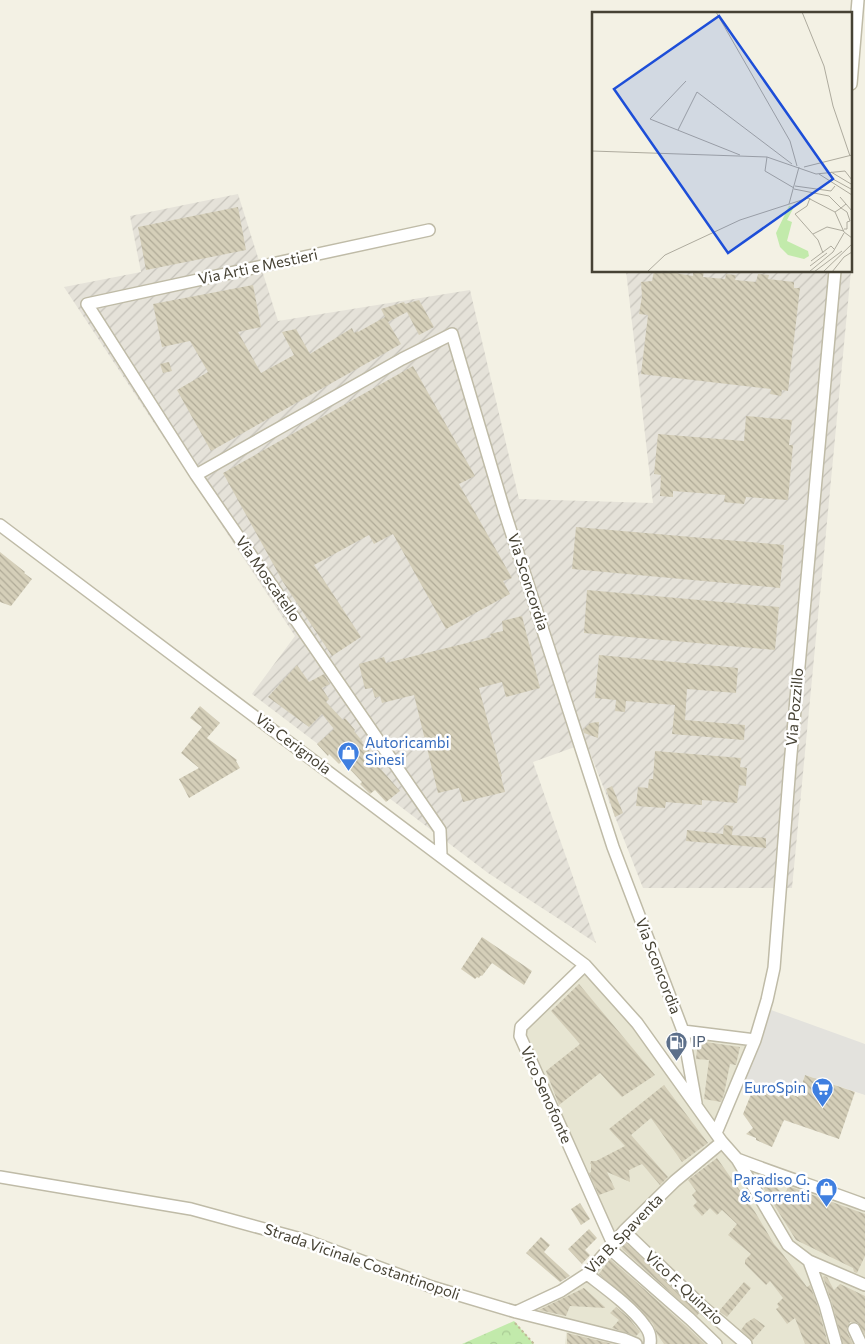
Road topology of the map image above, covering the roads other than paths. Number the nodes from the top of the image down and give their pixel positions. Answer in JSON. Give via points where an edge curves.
{"nodes":[{"id":1,"x":858,"y":0,"type":"edge"},
{"id":2,"x":852,"y":72,"type":"edge"},
{"id":3,"x":429,"y":230,"type":"dead end"},
{"id":4,"x":835,"y":272,"type":"edge"},
{"id":5,"x":87,"y":304,"type":"joint"},
{"id":6,"x":196,"y":475,"type":"junction"},
{"id":7,"x":0,"y":525,"type":"edge"},
{"id":8,"x":440,"y":855,"type":"junction"},
{"id":9,"x":585,"y":964,"type":"junction"},
{"id":10,"x":683,"y":1031,"type":"junction"},
{"id":11,"x":755,"y":1040,"type":"junction"},
{"id":12,"x":696,"y":1107,"type":"junction"},
{"id":13,"x":719,"y":1138,"type":"junction"},
{"id":14,"x":737,"y":1159,"type":"junction"},
{"id":15,"x":0,"y":1177,"type":"edge"},
{"id":16,"x":865,"y":1205,"type":"edge"},
{"id":17,"x":624,"y":1231,"type":"junction"},
{"id":18,"x":611,"y":1246,"type":"junction"},
{"id":19,"x":809,"y":1261,"type":"junction"},
{"id":20,"x":587,"y":1274,"type":"junction"},
{"id":21,"x":865,"y":1285,"type":"edge"},
{"id":22,"x":516,"y":1312,"type":"junction"},
{"id":23,"x":854,"y":1329,"type":"dead end"},
{"id":24,"x":621,"y":1342,"type":"edge"},
{"id":25,"x":636,"y":1344,"type":"edge"},
{"id":26,"x":650,"y":1344,"type":"edge"},
{"id":27,"x":716,"y":1344,"type":"edge"},
{"id":28,"x":746,"y":1344,"type":"edge"},
{"id":29,"x":836,"y":1344,"type":"edge"},
{"id":30,"x":861,"y":1344,"type":"edge"}],
"edges":[{"from":1,"to":2,"type":"street"},
{"from":3,"to":5,"type":"street","name":"Via Arti e Mestieri"},
{"from":4,"to":11,"type":"street","name":"Via Pozzillo","via":[[774,968]]},
{"from":5,"to":6,"type":"street","name":"Via Moscatello"},
{"from":6,"to":8,"type":"street","name":"Via Moscatello","via":[[440,830]]},
{"from":6,"to":10,"type":"street","name":"Via Sconcordia","via":[[452,334],[504,510],[613,847]]},
{"from":7,"to":8,"type":"street","name":"Via Cerignola"},
{"from":8,"to":9,"type":"street","name":"Via Cerignola"},
{"from":9,"to":12,"type":"street","name":"Via Cerignola","via":[[636,1023]]},
{"from":9,"to":18,"type":"street","name":"Vico Senofonte","via":[[521,1027],[520,1036]]},
{"from":10,"to":11,"type":"street"},
{"from":10,"to":12,"type":"street","name":"Via Sconcordia"},
{"from":11,"to":13,"type":"street","name":"Via Pozzillo"},
{"from":12,"to":13,"type":"street","name":"Via Cerignola"},
{"from":13,"to":14,"type":"street","name":"Via Cerignola"},
{"from":13,"to":17,"type":"street","name":"Via B. Spaventa"},
{"from":14,"to":16,"type":"street"},
{"from":14,"to":19,"type":"street","name":"Via Cerignola","via":[[788,1245]]},
{"from":15,"to":22,"type":"street","name":"Strada Vicinale Costantinopoli","via":[[191,1209],[305,1240],[432,1287]]},
{"from":17,"to":18,"type":"street","name":"Via B. Spaventa"},
{"from":17,"to":28,"type":"street","name":"Vico F. Quinzio"},
{"from":18,"to":20,"type":"street","name":"Via B. Spaventa"},
{"from":18,"to":27,"type":"street"},
{"from":19,"to":21,"type":"street","name":"Via Cerignola"},
{"from":19,"to":29,"type":"street"},
{"from":20,"to":22,"type":"street","name":"Via B. Spaventa","via":[[561,1291]]},
{"from":20,"to":26,"type":"street","via":[[646,1326]]},
{"from":22,"to":24,"type":"street","name":"Strada Vicinale Costantinopoli"},
{"from":23,"to":30,"type":"street"},
{"from":24,"to":25,"type":"street","name":"Strada Vicinale Costantinopoli"}]}
